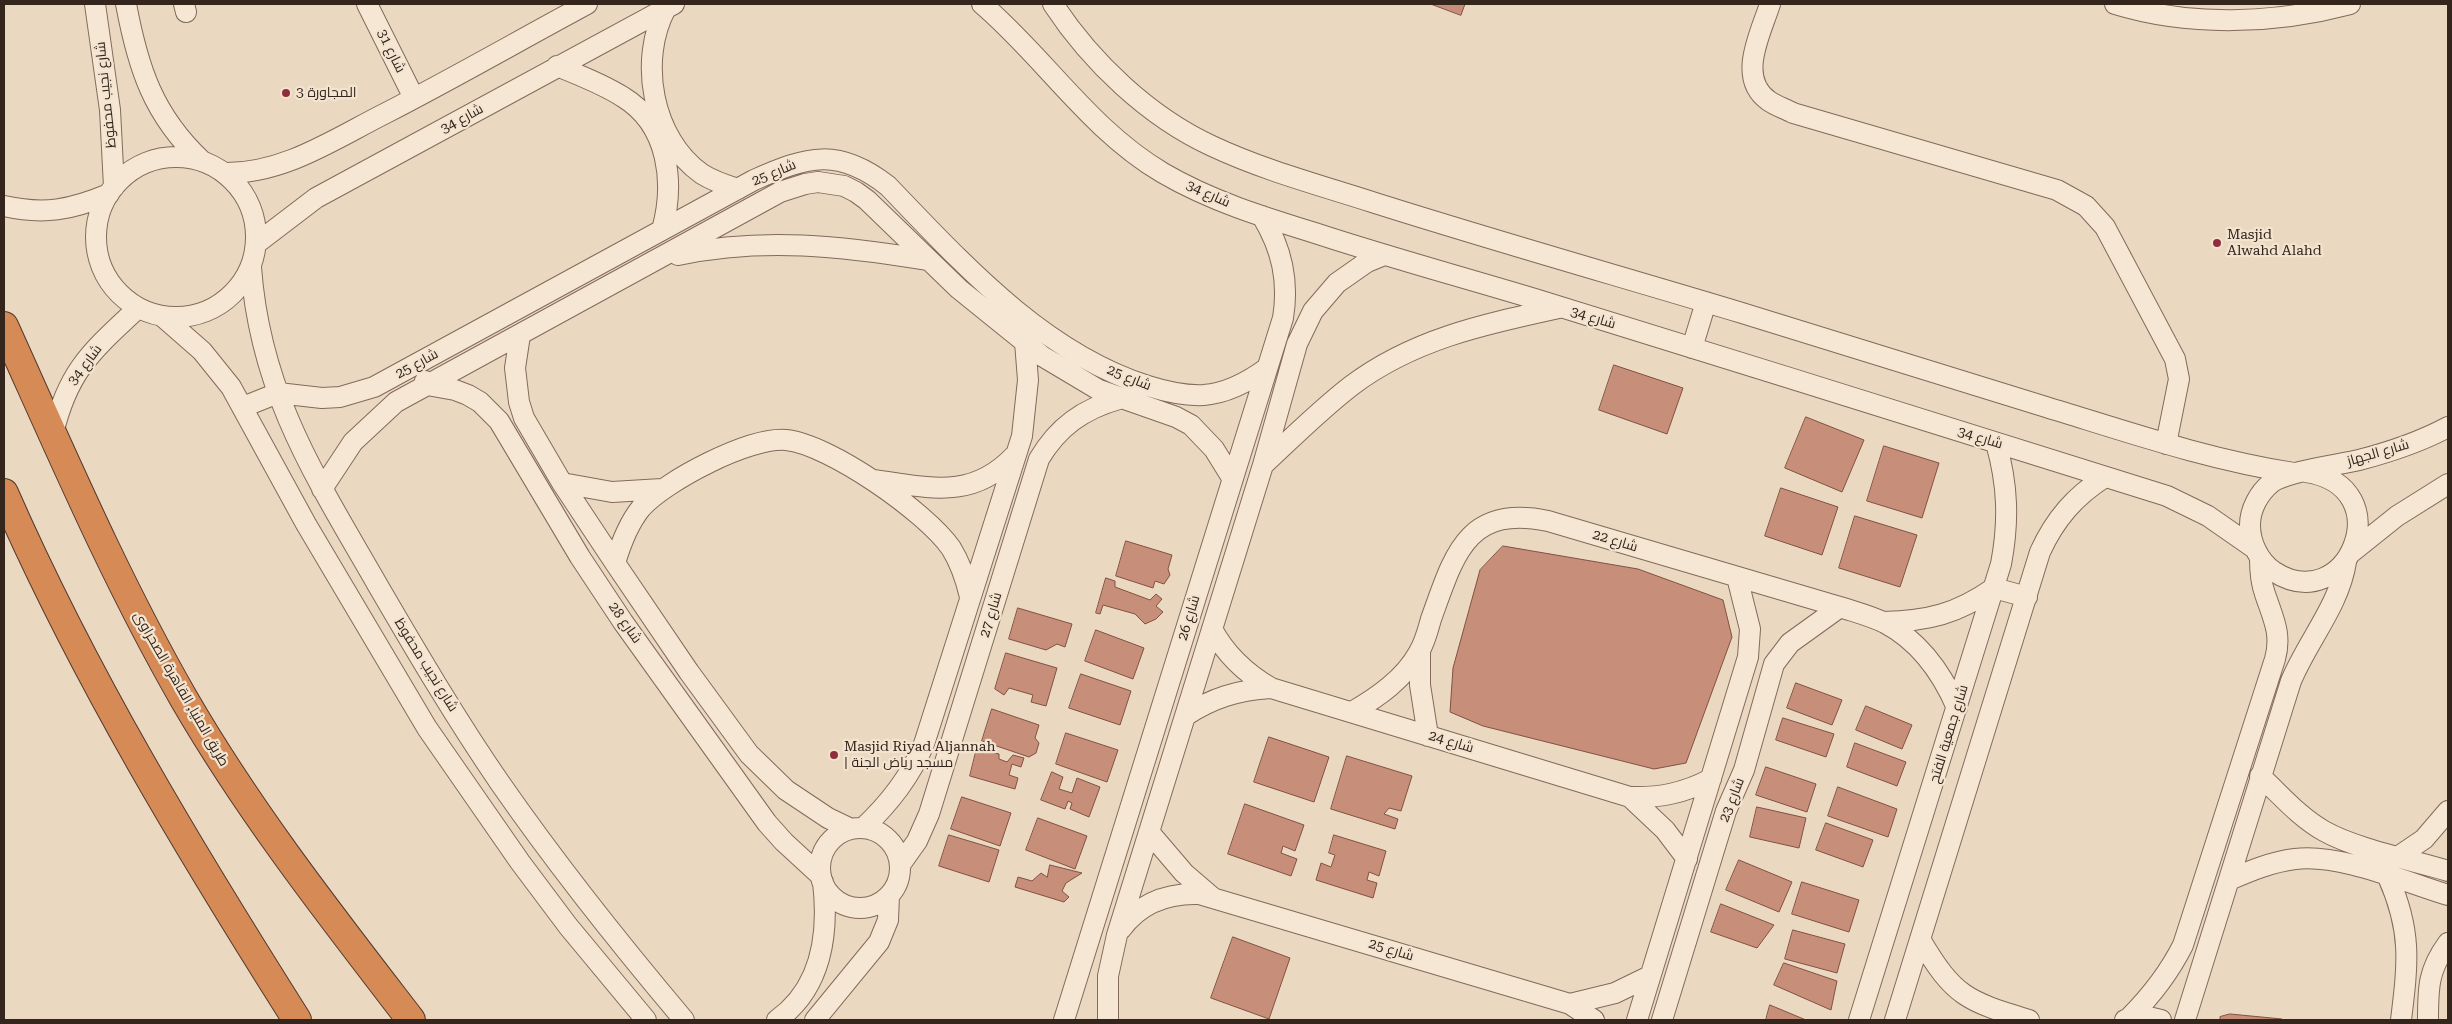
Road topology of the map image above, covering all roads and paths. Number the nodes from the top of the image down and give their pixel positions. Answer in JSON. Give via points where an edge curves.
{"nodes":[{"id":1,"x":95,"y":4,"type":"edge"},
{"id":2,"x":126,"y":4,"type":"edge"},
{"id":3,"x":367,"y":4,"type":"edge"},
{"id":4,"x":587,"y":4,"type":"edge"},
{"id":5,"x":982,"y":4,"type":"edge"},
{"id":6,"x":1053,"y":4,"type":"edge"},
{"id":7,"x":1770,"y":4,"type":"edge"},
{"id":8,"x":2115,"y":4,"type":"edge"},
{"id":9,"x":2350,"y":4,"type":"edge"},
{"id":10,"x":670,"y":6,"type":"edge"},
{"id":11,"x":138,"y":61,"type":"junction"},
{"id":12,"x":557,"y":66,"type":"junction"},
{"id":13,"x":104,"y":67,"type":"junction"},
{"id":14,"x":414,"y":98,"type":"junction"},
{"id":15,"x":662,"y":134,"type":"junction"},
{"id":16,"x":202,"y":161,"type":"junction"},
{"id":17,"x":224,"y":173,"type":"junction"},
{"id":18,"x":738,"y":188,"type":"junction"},
{"id":19,"x":111,"y":190,"type":"junction"},
{"id":20,"x":902,"y":201,"type":"junction"},
{"id":21,"x":4,"y":206,"type":"edge"},
{"id":22,"x":1262,"y":216,"type":"junction"},
{"id":23,"x":886,"y":218,"type":"junction"},
{"id":24,"x":662,"y":230,"type":"junction"},
{"id":25,"x":256,"y":243,"type":"junction"},
{"id":26,"x":1384,"y":255,"type":"junction"},
{"id":27,"x":658,"y":259,"type":"junction"},
{"id":28,"x":927,"y":260,"type":"junction"},
{"id":29,"x":251,"y":267,"type":"junction"},
{"id":30,"x":1706,"y":302,"type":"junction"},
{"id":31,"x":138,"y":308,"type":"junction"},
{"id":32,"x":1561,"y":308,"type":"junction"},
{"id":33,"x":162,"y":316,"type":"junction"},
{"id":34,"x":4,"y":326,"type":"edge"},
{"id":35,"x":520,"y":335,"type":"junction"},
{"id":36,"x":1277,"y":336,"type":"junction"},
{"id":37,"x":1025,"y":342,"type":"junction"},
{"id":38,"x":1297,"y":344,"type":"junction"},
{"id":39,"x":1692,"y":348,"type":"junction"},
{"id":40,"x":414,"y":365,"type":"junction"},
{"id":41,"x":1266,"y":368,"type":"junction"},
{"id":42,"x":427,"y":385,"type":"junction"},
{"id":43,"x":1154,"y":388,"type":"junction"},
{"id":44,"x":278,"y":393,"type":"junction"},
{"id":45,"x":1119,"y":399,"type":"junction"},
{"id":46,"x":243,"y":407,"type":"junction"},
{"id":47,"x":1146,"y":408,"type":"junction"},
{"id":48,"x":2448,"y":427,"type":"edge"},
{"id":49,"x":531,"y":433,"type":"junction"},
{"id":50,"x":53,"y":434,"type":"junction"},
{"id":51,"x":512,"y":443,"type":"junction"},
{"id":52,"x":1996,"y":443,"type":"junction"},
{"id":53,"x":2166,"y":444,"type":"junction"},
{"id":54,"x":1016,"y":454,"type":"junction"},
{"id":55,"x":1039,"y":459,"type":"junction"},
{"id":56,"x":1263,"y":465,"type":"junction"},
{"id":57,"x":2300,"y":472,"type":"junction"},
{"id":58,"x":2105,"y":477,"type":"junction"},
{"id":59,"x":1232,"y":478,"type":"junction"},
{"id":60,"x":871,"y":480,"type":"junction"},
{"id":61,"x":562,"y":483,"type":"junction"},
{"id":62,"x":2448,"y":484,"type":"edge"},
{"id":63,"x":322,"y":489,"type":"junction"},
{"id":64,"x":662,"y":489,"type":"junction"},
{"id":65,"x":4,"y":493,"type":"edge"},
{"id":66,"x":2257,"y":553,"type":"junction"},
{"id":67,"x":2349,"y":557,"type":"junction"},
{"id":68,"x":615,"y":562,"type":"junction"},
{"id":69,"x":1737,"y":577,"type":"junction"},
{"id":70,"x":1994,"y":588,"type":"junction"},
{"id":71,"x":970,"y":597,"type":"junction"},
{"id":72,"x":2026,"y":597,"type":"junction"},
{"id":73,"x":1840,"y":607,"type":"junction"},
{"id":74,"x":1883,"y":622,"type":"junction"},
{"id":75,"x":1212,"y":629,"type":"junction"},
{"id":76,"x":1420,"y":651,"type":"junction"},
{"id":77,"x":690,"y":672,"type":"junction"},
{"id":78,"x":2270,"y":676,"type":"junction"},
{"id":79,"x":2291,"y":681,"type":"junction"},
{"id":80,"x":669,"y":685,"type":"junction"},
{"id":81,"x":1271,"y":688,"type":"junction"},
{"id":82,"x":1735,"y":700,"type":"junction"},
{"id":83,"x":1762,"y":707,"type":"junction"},
{"id":84,"x":1957,"y":708,"type":"junction"},
{"id":85,"x":1352,"y":712,"type":"junction"},
{"id":86,"x":1185,"y":716,"type":"junction"},
{"id":87,"x":1428,"y":736,"type":"junction"},
{"id":88,"x":924,"y":744,"type":"junction"},
{"id":89,"x":950,"y":751,"type":"junction"},
{"id":90,"x":1140,"y":775,"type":"junction"},
{"id":91,"x":2260,"y":776,"type":"junction"},
{"id":92,"x":1711,"y":779,"type":"junction"},
{"id":93,"x":499,"y":780,"type":"junction"},
{"id":94,"x":1165,"y":781,"type":"junction"},
{"id":95,"x":474,"y":797,"type":"junction"},
{"id":96,"x":1630,"y":797,"type":"junction"},
{"id":97,"x":2448,"y":812,"type":"edge"},
{"id":98,"x":857,"y":828,"type":"junction"},
{"id":99,"x":1149,"y":832,"type":"junction"},
{"id":100,"x":2362,"y":845,"type":"junction"},
{"id":101,"x":2399,"y":856,"type":"junction"},
{"id":102,"x":1687,"y":859,"type":"junction"},
{"id":103,"x":900,"y":865,"type":"junction"},
{"id":104,"x":2357,"y":866,"type":"junction"},
{"id":105,"x":2448,"y":871,"type":"edge"},
{"id":106,"x":2388,"y":877,"type":"junction"},
{"id":107,"x":822,"y":879,"type":"junction"},
{"id":108,"x":2229,"y":880,"type":"junction"},
{"id":109,"x":2448,"y":895,"type":"edge"},
{"id":110,"x":889,"y":896,"type":"junction"},
{"id":111,"x":1212,"y":897,"type":"junction"},
{"id":112,"x":1671,"y":910,"type":"junction"},
{"id":113,"x":1694,"y":916,"type":"junction"},
{"id":114,"x":1117,"y":935,"type":"junction"},
{"id":115,"x":1920,"y":940,"type":"junction"},
{"id":116,"x":2448,"y":943,"type":"edge"},
{"id":117,"x":1650,"y":976,"type":"junction"},
{"id":118,"x":2406,"y":982,"type":"junction"},
{"id":119,"x":2428,"y":986,"type":"junction"},
{"id":120,"x":1570,"y":1004,"type":"junction"},
{"id":121,"x":1997,"y":1016,"type":"edge"},
{"id":122,"x":2127,"y":1019,"type":"edge"},
{"id":123,"x":297,"y":1020,"type":"edge"},
{"id":124,"x":411,"y":1020,"type":"edge"},
{"id":125,"x":646,"y":1020,"type":"edge"},
{"id":126,"x":684,"y":1020,"type":"edge"},
{"id":127,"x":777,"y":1020,"type":"edge"},
{"id":128,"x":815,"y":1020,"type":"edge"},
{"id":129,"x":1064,"y":1020,"type":"edge"},
{"id":130,"x":1108,"y":1020,"type":"edge"},
{"id":131,"x":1594,"y":1020,"type":"edge"},
{"id":132,"x":1638,"y":1020,"type":"edge"},
{"id":133,"x":1662,"y":1020,"type":"edge"},
{"id":134,"x":1859,"y":1020,"type":"edge"},
{"id":135,"x":1895,"y":1020,"type":"edge"},
{"id":136,"x":2029,"y":1020,"type":"edge"},
{"id":137,"x":2161,"y":1020,"type":"edge"},
{"id":138,"x":2185,"y":1020,"type":"edge"},
{"id":139,"x":2401,"y":1020,"type":"edge"},
{"id":140,"x":2428,"y":1020,"type":"edge"}],
"edges":[{"from":1,"to":13,"type":"street","name":"شارع نجيب محفوظ"},
{"from":2,"to":11,"type":"street"},
{"from":3,"to":14,"type":"street","name":"شارع 31"},
{"from":4,"to":14,"type":"street"},
{"from":5,"to":22,"type":"street","name":"شارع 34","via":[[1017,36],[1085,112],[1135,155],[1223,203]]},
{"from":6,"to":30,"type":"street","via":[[1098,62],[1172,123],[1211,146],[1430,220]]},
{"from":7,"to":53,"type":"street","via":[[1751,71],[1756,86],[1768,100],[1793,113],[2057,190],[2086,206],[2105,227],[2175,359],[2178,384]]},
{"from":8,"to":9,"type":"street","via":[[2162,14],[2249,20]]},
{"from":10,"to":12,"type":"street","name":"شارع 34"},
{"from":10,"to":15,"type":"street","via":[[656,31],[652,75]]},
{"from":11,"to":13,"type":"street"},
{"from":11,"to":16,"type":"street","via":[[146,84],[169,126]]},
{"from":12,"to":15,"type":"street","via":[[625,97]]},
{"from":12,"to":25,"type":"street","name":"شارع 34","via":[[316,198]]},
{"from":13,"to":19,"type":"street","name":"شارع نجيب محفوظ","via":[[110,110]]},
{"from":14,"to":17,"type":"street","via":[[285,163],[254,171]]},
{"from":15,"to":18,"type":"street","via":[[693,167],[714,181]]},
{"from":15,"to":24,"type":"street","via":[[670,182]]},
{"from":16,"to":17,"type":"street"},
{"from":16,"to":19,"type":"street","via":[[170,157],[154,160],[125,175]]},
{"from":17,"to":25,"type":"street","via":[[249,204]]},
{"from":18,"to":20,"type":"street","name":"شارع 25","via":[[783,166],[826,159],[855,165],[873,174]]},
{"from":18,"to":24,"type":"street","name":"شارع 25"},
{"from":19,"to":21,"type":"street","via":[[82,206],[54,211],[26,211]]},
{"from":19,"to":31,"type":"street","via":[[102,207],[96,235],[101,264],[115,289]]},
{"from":20,"to":23,"type":"street"},
{"from":20,"to":43,"type":"street","name":"شارع 25","via":[[990,288],[1049,334],[1100,366]]},
{"from":22,"to":26,"type":"street","name":"شارع 34"},
{"from":22,"to":36,"type":"street","name":"شارع 26","via":[[1278,247],[1286,280],[1286,299]]},
{"from":23,"to":27,"type":"street","name":"شارع 25","via":[[867,200],[844,186],[818,182],[805,184],[780,192]]},
{"from":23,"to":28,"type":"street","name":"شارع 25"},
{"from":24,"to":40,"type":"street","name":"شارع 25"},
{"from":25,"to":29,"type":"street"},
{"from":26,"to":32,"type":"street","name":"شارع 34"},
{"from":26,"to":38,"type":"street","name":"شارع 26","via":[[1367,262],[1337,284],[1313,311]]},
{"from":27,"to":28,"type":"street","via":[[718,248],[778,244],[838,247]]},
{"from":27,"to":35,"type":"street","name":"شارع 25"},
{"from":28,"to":37,"type":"street","name":"شارع 25"},
{"from":29,"to":33,"type":"street","via":[[234,294],[208,311],[178,318]]},
{"from":29,"to":44,"type":"street","name":"شارع نجيب محفوظ","via":[[258,327]]},
{"from":30,"to":39,"type":"street"},
{"from":30,"to":53,"type":"street"},
{"from":31,"to":33,"type":"street"},
{"from":31,"to":50,"type":"street","name":"شارع 34","via":[[84,361],[69,384]]},
{"from":32,"to":39,"type":"street","name":"شارع 34"},
{"from":32,"to":56,"type":"street","via":[[1457,332],[1402,354],[1329,403]]},
{"from":33,"to":46,"type":"street","via":[[202,351]]},
{"from":34,"to":50,"type":"highway","name":"طريق المنيا, القاهرة الصحراوى"},
{"from":35,"to":42,"type":"street","name":"شارع 25"},
{"from":35,"to":49,"type":"street","name":"شارع 28","via":[[516,385]]},
{"from":36,"to":38,"type":"street"},
{"from":36,"to":41,"type":"street","name":"شارع 26"},
{"from":37,"to":45,"type":"street","name":"شارع 25","via":[[1079,380]]},
{"from":37,"to":54,"type":"street","name":"شارع 27","via":[[1027,398]]},
{"from":38,"to":56,"type":"street","name":"شارع 26"},
{"from":39,"to":52,"type":"street","name":"شارع 34"},
{"from":40,"to":42,"type":"street"},
{"from":40,"to":44,"type":"street","name":"شارع 25","via":[[374,387],[340,396],[322,398]]},
{"from":41,"to":43,"type":"street","name":"شارع 25","via":[[1253,378],[1221,392],[1187,395]]},
{"from":41,"to":59,"type":"street","name":"شارع 26"},
{"from":42,"to":51,"type":"street","name":"شارع 28","via":[[455,390],[480,402],[499,421]]},
{"from":42,"to":63,"type":"street","name":"شارع 25","via":[[396,402],[366,427],[340,457]]},
{"from":43,"to":47,"type":"street"},
{"from":44,"to":46,"type":"street"},
{"from":44,"to":63,"type":"street","name":"شارع نجيب محفوظ","via":[[289,424]]},
{"from":45,"to":47,"type":"street","name":"شارع 25"},
{"from":45,"to":55,"type":"street","name":"شارع 27","via":[[1094,407],[1072,420]]},
{"from":46,"to":95,"type":"street","via":[[306,524],[385,659],[426,728]]},
{"from":47,"to":59,"type":"street","name":"شارع 25","via":[[1191,425],[1214,449]]},
{"from":48,"to":57,"type":"street","name":"شارع الجهاز","via":[[2388,452]]},
{"from":49,"to":51,"type":"street"},
{"from":49,"to":61,"type":"street","name":"شارع 28"},
{"from":50,"to":124,"type":"highway","name":"طريق المنيا, القاهرة الصحراوى","via":[[120,583],[180,693],[272,836]]},
{"from":51,"to":80,"type":"street","name":"شارع 28","via":[[580,557]]},
{"from":52,"to":58,"type":"street","name":"شارع 34"},
{"from":52,"to":70,"type":"street","name":"شارع جمعية الفتح","via":[[2003,467],[2008,516],[2006,540]]},
{"from":53,"to":57,"type":"street","via":[[2229,462]]},
{"from":54,"to":55,"type":"street"},
{"from":54,"to":60,"type":"street","via":[[998,473],[955,488]]},
{"from":54,"to":71,"type":"street","name":"شارع 27"},
{"from":55,"to":89,"type":"street","name":"شارع 27"},
{"from":56,"to":75,"type":"street","name":"شارع 26"},
{"from":57,"to":66,"type":"street","via":[[2272,482],[2256,501],[2250,524]]},
{"from":57,"to":67,"type":"street","via":[[2330,478],[2354,505],[2358,529]]},
{"from":58,"to":66,"type":"street","name":"شارع 34","via":[[2188,505]]},
{"from":58,"to":72,"type":"street","via":[[2073,501],[2056,522],[2040,552]]},
{"from":59,"to":90,"type":"street","name":"شارع 26"},
{"from":60,"to":64,"type":"street","via":[[813,446],[769,440],[734,451]]},
{"from":60,"to":71,"type":"street","via":[[938,534],[960,563]]},
{"from":61,"to":64,"type":"street","via":[[612,492]]},
{"from":61,"to":68,"type":"street","name":"شارع 28"},
{"from":62,"to":67,"type":"street","via":[[2397,516]]},
{"from":63,"to":93,"type":"street","name":"شارع نجيب محفوظ","via":[[418,654]]},
{"from":64,"to":68,"type":"street","via":[[640,509]]},
{"from":65,"to":123,"type":"highway","via":[[20,531],[107,699],[218,896]]},
{"from":66,"to":67,"type":"street","via":[[2279,574],[2302,580],[2326,576]]},
{"from":66,"to":78,"type":"street","via":[[2279,641]]},
{"from":67,"to":79,"type":"street","via":[[2333,604],[2306,647]]},
{"from":68,"to":77,"type":"street","name":"شارع 28"},
{"from":69,"to":73,"type":"street","name":"شارع 22"},
{"from":69,"to":76,"type":"street","name":"شارع 22","via":[[1548,521],[1529,517],[1503,519],[1480,529],[1458,552]]},
{"from":69,"to":82,"type":"street","name":"شارع 23","via":[[1748,616],[1750,642]]},
{"from":70,"to":72,"type":"street"},
{"from":70,"to":74,"type":"street","name":"شارع 22","via":[[1964,608],[1947,614],[1912,621]]},
{"from":70,"to":84,"type":"street","name":"شارع جمعية الفتح"},
{"from":71,"to":88,"type":"street","name":"شارع 27"},
{"from":72,"to":115,"type":"street"},
{"from":73,"to":74,"type":"street","name":"شارع 22"},
{"from":73,"to":83,"type":"street","name":"شارع 23","via":[[1801,633],[1780,653]]},
{"from":74,"to":84,"type":"street","name":"شارع 22","via":[[1928,659]]},
{"from":75,"to":81,"type":"street","name":"شارع 24","via":[[1237,663]]},
{"from":75,"to":86,"type":"street","name":"شارع 26"},
{"from":76,"to":85,"type":"street","name":"شارع 22","via":[[1397,680]]},
{"from":76,"to":87,"type":"street","name":"شارع 22","via":[[1420,686]]},
{"from":77,"to":80,"type":"street"},
{"from":77,"to":98,"type":"street","name":"شارع 28","via":[[749,754],[767,773],[806,804]]},
{"from":78,"to":79,"type":"street"},
{"from":78,"to":122,"type":"street","via":[[2183,945],[2160,984]]},
{"from":79,"to":91,"type":"street"},
{"from":80,"to":107,"type":"street","name":"شارع 28","via":[[767,823]]},
{"from":81,"to":85,"type":"street","name":"شارع 24"},
{"from":81,"to":86,"type":"street","name":"شارع 24","via":[[1225,695]]},
{"from":82,"to":83,"type":"street"},
{"from":82,"to":92,"type":"street","name":"شارع 23"},
{"from":83,"to":113,"type":"street","name":"شارع 23"},
{"from":84,"to":134,"type":"street","name":"شارع جمعية الفتح"},
{"from":85,"to":87,"type":"street","name":"شارع 24"},
{"from":86,"to":94,"type":"street","name":"شارع 26"},
{"from":87,"to":96,"type":"street","name":"شارع 24"},
{"from":88,"to":89,"type":"street"},
{"from":88,"to":98,"type":"street","name":"شارع 27","via":[[905,781],[888,804]]},
{"from":89,"to":103,"type":"street","name":"شارع 27","via":[[924,828]]},
{"from":90,"to":94,"type":"street"},
{"from":90,"to":129,"type":"street","name":"شارع 26"},
{"from":91,"to":100,"type":"street","via":[[2325,832]]},
{"from":91,"to":108,"type":"street"},
{"from":92,"to":96,"type":"street","name":"شارع 24","via":[[1672,795]]},
{"from":92,"to":102,"type":"street","name":"شارع 23"},
{"from":93,"to":95,"type":"street"},
{"from":93,"to":126,"type":"street","name":"شارع نجيب محفوظ","via":[[593,910]]},
{"from":94,"to":99,"type":"street","name":"شارع 26"},
{"from":95,"to":125,"type":"street","via":[[568,926]]},
{"from":96,"to":102,"type":"street","name":"شارع 24","via":[[1665,830]]},
{"from":97,"to":101,"type":"street","via":[[2424,839]]},
{"from":98,"to":103,"type":"street","via":[[879,833],[892,844]]},
{"from":98,"to":107,"type":"street","via":[[842,832],[826,846],[822,856]]},
{"from":99,"to":111,"type":"street","name":"شارع 25","via":[[1178,867]]},
{"from":99,"to":114,"type":"street","name":"شارع 26"},
{"from":100,"to":101,"type":"street"},
{"from":100,"to":104,"type":"street"},
{"from":101,"to":105,"type":"street"},
{"from":102,"to":112,"type":"street","name":"شارع 23"},
{"from":103,"to":110,"type":"street","via":[[900,876]]},
{"from":104,"to":106,"type":"street"},
{"from":104,"to":108,"type":"street","via":[[2337,861],[2296,859],[2276,862]]},
{"from":106,"to":109,"type":"street"},
{"from":106,"to":118,"type":"street","via":[[2406,928]]},
{"from":107,"to":110,"type":"street","via":[[837,900],[858,908],[869,907]]},
{"from":107,"to":127,"type":"street","via":[[825,923],[816,972],[798,1002]]},
{"from":108,"to":138,"type":"street"},
{"from":110,"to":128,"type":"street","via":[[888,920],[879,942]]},
{"from":111,"to":114,"type":"street","name":"شارع 25","via":[[1186,894],[1160,899],[1136,913]]},
{"from":111,"to":120,"type":"street","name":"شارع 25"},
{"from":112,"to":113,"type":"street"},
{"from":112,"to":117,"type":"street","name":"شارع 23"},
{"from":113,"to":133,"type":"street","name":"شارع 23"},
{"from":114,"to":130,"type":"street","name":"شارع 26","via":[[1108,976]]},
{"from":115,"to":121,"type":"street","via":[[1955,989]]},
{"from":115,"to":135,"type":"street"},
{"from":116,"to":119,"type":"street","via":[[2432,969]]},
{"from":117,"to":120,"type":"street","via":[[1615,993]]},
{"from":117,"to":132,"type":"street","name":"شارع 23"},
{"from":118,"to":119,"type":"street"},
{"from":118,"to":139,"type":"street"},
{"from":119,"to":140,"type":"street"},
{"from":120,"to":131,"type":"street","name":"شارع 25"},
{"from":121,"to":136,"type":"street"},
{"from":122,"to":137,"type":"street","via":[[2140,1015]]}]}
